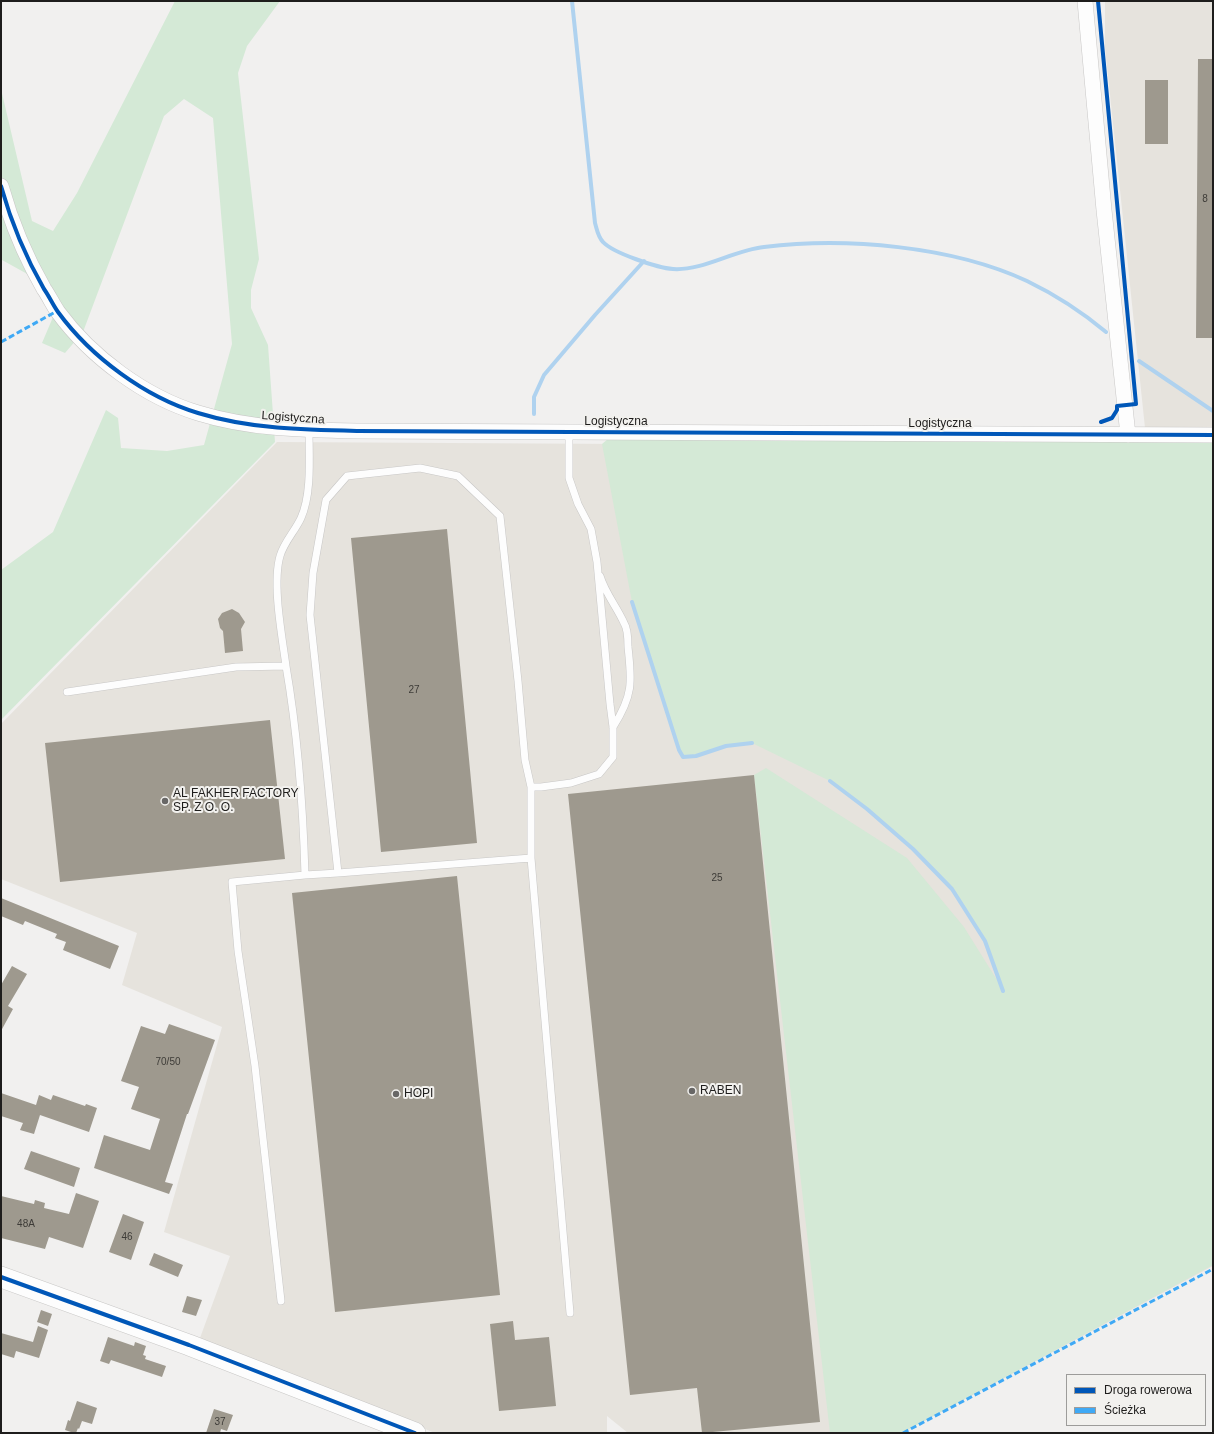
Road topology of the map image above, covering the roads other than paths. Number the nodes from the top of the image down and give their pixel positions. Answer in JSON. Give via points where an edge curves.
{"nodes":[{"id":1,"x":1085,"y":1,"type":"edge"},
{"id":2,"x":1,"y":186,"type":"edge"},
{"id":3,"x":309,"y":430,"type":"junction"},
{"id":4,"x":569,"y":431,"type":"junction"},
{"id":5,"x":1128,"y":435,"type":"junction"},
{"id":6,"x":1213,"y":435,"type":"edge"},
{"id":7,"x":597,"y":562,"type":"junction"},
{"id":8,"x":286,"y":666,"type":"junction"},
{"id":9,"x":67,"y":692,"type":"dead end"},
{"id":10,"x":613,"y":727,"type":"junction"},
{"id":11,"x":531,"y":786,"type":"junction"},
{"id":12,"x":532,"y":858,"type":"junction"},
{"id":13,"x":338,"y":873,"type":"junction"},
{"id":14,"x":305,"y":875,"type":"junction"},
{"id":15,"x":1,"y":1277,"type":"edge"},
{"id":16,"x":281,"y":1301,"type":"dead end"},
{"id":17,"x":570,"y":1313,"type":"dead end"},
{"id":18,"x":415,"y":1433,"type":"edge"}],
"edges":[{"from":1,"to":5,"type":"street"},
{"from":2,"to":3,"type":"street","name":"Logistyczna","via":[[21,243],[37,277],[57,311],[103,360],[136,384],[198,413],[243,424]]},
{"from":3,"to":4,"type":"street","name":"Logistyczna"},
{"from":3,"to":8,"type":"lane","via":[[307,496],[301,517],[280,555],[277,574]]},
{"from":4,"to":5,"type":"street","name":"Logistyczna"},
{"from":4,"to":7,"type":"lane","via":[[569,478],[590,529]]},
{"from":5,"to":6,"type":"street","name":"Logistyczna"},
{"from":7,"to":10,"type":"lane"},
{"from":7,"to":10,"type":"lane","via":[[602,581],[625,624],[631,673],[630,693]]},
{"from":8,"to":9,"type":"lane","via":[[236,667]]},
{"from":8,"to":14,"type":"lane","via":[[298,748],[304,815]]},
{"from":10,"to":11,"type":"lane","via":[[613,757],[599,774],[571,783]]},
{"from":11,"to":12,"type":"lane"},
{"from":11,"to":13,"type":"lane","via":[[525,760],[500,516],[458,476],[420,468],[347,476],[326,500],[313,574],[310,615]]},
{"from":12,"to":13,"type":"lane"},
{"from":12,"to":17,"type":"lane"},
{"from":13,"to":14,"type":"lane"},
{"from":14,"to":16,"type":"lane","via":[[232,882],[238,951],[255,1066]]},
{"from":15,"to":18,"type":"street","via":[[137,1325]]}]}
